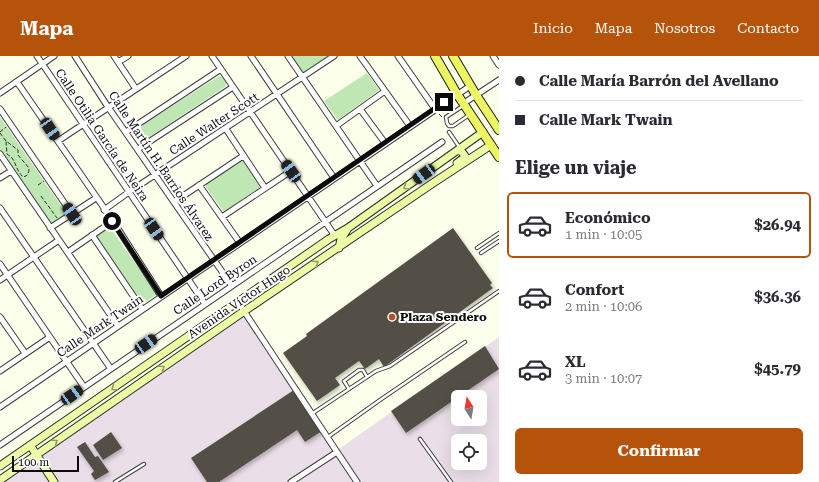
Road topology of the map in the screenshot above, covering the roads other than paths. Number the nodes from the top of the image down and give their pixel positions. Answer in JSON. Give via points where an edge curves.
{"nodes":[{"id":1,"x":37,"y":56,"type":"edge"},
{"id":2,"x":54,"y":56,"type":"edge"},
{"id":3,"x":75,"y":56,"type":"edge"},
{"id":4,"x":114,"y":56,"type":"edge"},
{"id":5,"x":128,"y":56,"type":"edge"},
{"id":6,"x":186,"y":56,"type":"edge"},
{"id":7,"x":212,"y":56,"type":"edge"},
{"id":8,"x":251,"y":56,"type":"edge"},
{"id":9,"x":288,"y":56,"type":"edge"},
{"id":10,"x":334,"y":56,"type":"edge"},
{"id":11,"x":360,"y":56,"type":"edge"},
{"id":12,"x":398,"y":56,"type":"edge"},
{"id":13,"x":428,"y":56,"type":"edge"},
{"id":14,"x":435,"y":56,"type":"edge"},
{"id":15,"x":453,"y":56,"type":"edge"},
{"id":16,"x":493,"y":56,"type":"edge"},
{"id":17,"x":118,"y":62,"type":"junction"},
{"id":18,"x":43,"y":64,"type":"junction"},
{"id":19,"x":499,"y":65,"type":"edge"},
{"id":20,"x":221,"y":69,"type":"junction"},
{"id":21,"x":302,"y":77,"type":"junction"},
{"id":22,"x":499,"y":80,"type":"edge"},
{"id":23,"x":17,"y":82,"type":"junction"},
{"id":24,"x":468,"y":82,"type":"junction"},
{"id":25,"x":453,"y":86,"type":"junction"},
{"id":26,"x":233,"y":87,"type":"junction"},
{"id":27,"x":136,"y":89,"type":"junction"},
{"id":28,"x":385,"y":91,"type":"junction"},
{"id":29,"x":0,"y":93,"type":"edge"},
{"id":30,"x":277,"y":95,"type":"junction"},
{"id":31,"x":456,"y":95,"type":"junction"},
{"id":32,"x":476,"y":95,"type":"junction"},
{"id":33,"x":464,"y":104,"type":"junction"},
{"id":34,"x":108,"y":107,"type":"junction"},
{"id":35,"x":0,"y":109,"type":"edge"},
{"id":36,"x":360,"y":109,"type":"junction"},
{"id":37,"x":435,"y":109,"type":"junction"},
{"id":38,"x":251,"y":112,"type":"junction"},
{"id":39,"x":471,"y":114,"type":"junction"},
{"id":40,"x":83,"y":124,"type":"junction"},
{"id":41,"x":336,"y":126,"type":"junction"},
{"id":42,"x":410,"y":126,"type":"junction"},
{"id":43,"x":226,"y":129,"type":"junction"},
{"id":44,"x":499,"y":130,"type":"edge"},
{"id":45,"x":126,"y":132,"type":"junction"},
{"id":46,"x":449,"y":132,"type":"dead end"},
{"id":47,"x":483,"y":132,"type":"junction"},
{"id":48,"x":58,"y":141,"type":"junction"},
{"id":49,"x":442,"y":142,"type":"dead end"},
{"id":50,"x":385,"y":143,"type":"junction"},
{"id":51,"x":491,"y":145,"type":"junction"},
{"id":52,"x":138,"y":149,"type":"junction"},
{"id":53,"x":459,"y":149,"type":"junction"},
{"id":54,"x":0,"y":154,"type":"edge"},
{"id":55,"x":243,"y":156,"type":"junction"},
{"id":56,"x":499,"y":157,"type":"edge"},
{"id":57,"x":360,"y":160,"type":"junction"},
{"id":58,"x":11,"y":170,"type":"junction"},
{"id":59,"x":291,"y":171,"type":"junction"},
{"id":60,"x":155,"y":175,"type":"junction"},
{"id":61,"x":0,"y":178,"type":"edge"},
{"id":62,"x":334,"y":178,"type":"junction"},
{"id":63,"x":433,"y":183,"type":"junction"},
{"id":64,"x":199,"y":184,"type":"junction"},
{"id":65,"x":377,"y":186,"type":"junction"},
{"id":66,"x":264,"y":188,"type":"junction"},
{"id":67,"x":129,"y":192,"type":"junction"},
{"id":68,"x":308,"y":196,"type":"junction"},
{"id":69,"x":96,"y":198,"type":"junction"},
{"id":70,"x":174,"y":202,"type":"junction"},
{"id":71,"x":0,"y":208,"type":"edge"},
{"id":72,"x":104,"y":210,"type":"junction"},
{"id":73,"x":72,"y":214,"type":"junction"},
{"id":74,"x":222,"y":217,"type":"junction"},
{"id":75,"x":112,"y":221,"type":"junction"},
{"id":76,"x":325,"y":222,"type":"junction"},
{"id":77,"x":50,"y":228,"type":"junction"},
{"id":78,"x":348,"y":228,"type":"junction"},
{"id":79,"x":499,"y":233,"type":"edge"},
{"id":80,"x":92,"y":235,"type":"junction"},
{"id":81,"x":334,"y":236,"type":"junction"},
{"id":82,"x":59,"y":240,"type":"junction"},
{"id":83,"x":499,"y":241,"type":"edge"},
{"id":84,"x":240,"y":243,"type":"junction"},
{"id":85,"x":338,"y":248,"type":"junction"},
{"id":86,"x":477,"y":248,"type":"dead end"},
{"id":87,"x":68,"y":252,"type":"junction"},
{"id":88,"x":481,"y":254,"type":"dead end"},
{"id":89,"x":33,"y":257,"type":"junction"},
{"id":90,"x":214,"y":260,"type":"junction"},
{"id":91,"x":0,"y":264,"type":"edge"},
{"id":92,"x":7,"y":275,"type":"junction"},
{"id":93,"x":187,"y":278,"type":"junction"},
{"id":94,"x":0,"y":280,"type":"edge"},
{"id":95,"x":232,"y":286,"type":"junction"},
{"id":96,"x":499,"y":292,"type":"edge"},
{"id":97,"x":161,"y":296,"type":"junction"},
{"id":98,"x":238,"y":302,"type":"junction"},
{"id":99,"x":205,"y":304,"type":"junction"},
{"id":100,"x":142,"y":309,"type":"junction"},
{"id":101,"x":244,"y":312,"type":"junction"},
{"id":102,"x":0,"y":317,"type":"edge"},
{"id":103,"x":118,"y":326,"type":"junction"},
{"id":104,"x":50,"y":337,"type":"junction"},
{"id":105,"x":465,"y":342,"type":"dead end"},
{"id":106,"x":93,"y":343,"type":"junction"},
{"id":107,"x":25,"y":353,"type":"junction"},
{"id":108,"x":66,"y":361,"type":"junction"},
{"id":109,"x":111,"y":368,"type":"junction"},
{"id":110,"x":0,"y":370,"type":"edge"},
{"id":111,"x":367,"y":377,"type":"junction"},
{"id":112,"x":84,"y":387,"type":"junction"},
{"id":113,"x":349,"y":389,"type":"junction"},
{"id":114,"x":0,"y":407,"type":"edge"},
{"id":115,"x":312,"y":414,"type":"junction"},
{"id":116,"x":328,"y":437,"type":"junction"},
{"id":117,"x":420,"y":439,"type":"dead end"},
{"id":118,"x":0,"y":444,"type":"edge"},
{"id":119,"x":30,"y":446,"type":"junction"},
{"id":120,"x":337,"y":452,"type":"junction"},
{"id":121,"x":36,"y":455,"type":"junction"},
{"id":122,"x":144,"y":464,"type":"dead end"},
{"id":123,"x":0,"y":466,"type":"edge"},
{"id":124,"x":0,"y":480,"type":"edge"},
{"id":125,"x":54,"y":482,"type":"edge"},
{"id":126,"x":115,"y":482,"type":"edge"},
{"id":127,"x":291,"y":482,"type":"edge"},
{"id":128,"x":357,"y":482,"type":"edge"},
{"id":129,"x":451,"y":482,"type":"edge"}],
"edges":[{"from":1,"to":18,"type":"street","name":"Calle Otilia García de Neira"},
{"from":2,"to":18,"type":"street"},
{"from":3,"to":34,"type":"street","name":"Calle Martín H. Barrios Álvarez"},
{"from":4,"to":17,"type":"street"},
{"from":5,"to":17,"type":"street"},
{"from":6,"to":27,"type":"street"},
{"from":7,"to":20,"type":"street"},
{"from":8,"to":30,"type":"street"},
{"from":9,"to":21,"type":"street"},
{"from":10,"to":21,"type":"street","name":"Calle Walter Scott"},
{"from":11,"to":28,"type":"street"},
{"from":12,"to":37,"type":"street"},
{"from":13,"to":31,"type":"main road"},
{"from":14,"to":25,"type":"main road"},
{"from":15,"to":24,"type":"main road"},
{"from":16,"to":19,"type":"street"},
{"from":17,"to":27,"type":"street"},
{"from":18,"to":23,"type":"street"},
{"from":18,"to":40,"type":"street","name":"Calle Otilia García de Neira"},
{"from":20,"to":26,"type":"street"},
{"from":20,"to":45,"type":"street"},
{"from":21,"to":30,"type":"street","name":"Calle Walter Scott"},
{"from":21,"to":41,"type":"street"},
{"from":22,"to":32,"type":"street"},
{"from":23,"to":29,"type":"street"},
{"from":23,"to":48,"type":"street"},
{"from":24,"to":25,"type":"main road"},
{"from":24,"to":31,"type":"street","name":"Calle Mark Twain"},
{"from":24,"to":32,"type":"main road"},
{"from":25,"to":31,"type":"main road"},
{"from":26,"to":38,"type":"street"},
{"from":26,"to":52,"type":"street"},
{"from":27,"to":34,"type":"street"},
{"from":28,"to":36,"type":"street"},
{"from":28,"to":42,"type":"street"},
{"from":30,"to":38,"type":"street","name":"Calle Walter Scott"},
{"from":30,"to":62,"type":"street"},
{"from":31,"to":33,"type":"main road"},
{"from":31,"to":37,"type":"street","name":"Calle Mark Twain"},
{"from":32,"to":33,"type":"street"},
{"from":32,"to":44,"type":"main road"},
{"from":33,"to":39,"type":"main road"},
{"from":33,"to":39,"type":"lane","via":[[446,118],[450,126]]},
{"from":34,"to":40,"type":"street"},
{"from":34,"to":45,"type":"street","name":"Calle Martín H. Barrios Álvarez"},
{"from":35,"to":73,"type":"street"},
{"from":36,"to":41,"type":"street"},
{"from":36,"to":50,"type":"street"},
{"from":37,"to":42,"type":"street","name":"Calle Mark Twain"},
{"from":38,"to":43,"type":"street","name":"Calle Walter Scott"},
{"from":38,"to":59,"type":"street"},
{"from":39,"to":47,"type":"main road"},
{"from":40,"to":48,"type":"street"},
{"from":40,"to":67,"type":"street","name":"Calle Otilia García de Neira"},
{"from":41,"to":57,"type":"street"},
{"from":42,"to":50,"type":"street","name":"Calle Mark Twain"},
{"from":43,"to":55,"type":"street"},
{"from":43,"to":60,"type":"street","name":"Calle Walter Scott"},
{"from":45,"to":52,"type":"street","name":"Calle Martín H. Barrios Álvarez"},
{"from":46,"to":53,"type":"lane"},
{"from":47,"to":51,"type":"main road"},
{"from":47,"to":53,"type":"street","name":"Avenida Víctor Hugo"},
{"from":48,"to":69,"type":"street"},
{"from":49,"to":65,"type":"street","name":"Calle Lord Byron"},
{"from":50,"to":57,"type":"street","name":"Calle Mark Twain"},
{"from":51,"to":56,"type":"main road"},
{"from":51,"to":63,"type":"street","name":"Avenida Víctor Hugo"},
{"from":52,"to":60,"type":"street","name":"Calle Martín H. Barrios Álvarez"},
{"from":53,"to":63,"type":"street","via":[[464,158],[440,174]]},
{"from":53,"to":78,"type":"street","name":"Avenida Víctor Hugo","one_way":true},
{"from":54,"to":58,"type":"street"},
{"from":55,"to":64,"type":"street"},
{"from":55,"to":66,"type":"street"},
{"from":57,"to":62,"type":"street","name":"Calle Mark Twain"},
{"from":57,"to":65,"type":"street"},
{"from":58,"to":61,"type":"street"},
{"from":58,"to":77,"type":"street"},
{"from":59,"to":66,"type":"street"},
{"from":59,"to":68,"type":"street"},
{"from":60,"to":67,"type":"street","name":"Calle Walter Scott"},
{"from":60,"to":70,"type":"street","name":"Calle Martín H. Barrios Álvarez"},
{"from":62,"to":68,"type":"street","name":"Calle Mark Twain"},
{"from":63,"to":85,"type":"street","name":"Avenida Víctor Hugo"},
{"from":64,"to":70,"type":"street"},
{"from":64,"to":74,"type":"street"},
{"from":65,"to":76,"type":"street","name":"Calle Lord Byron"},
{"from":66,"to":74,"type":"street"},
{"from":67,"to":72,"type":"street","name":"Calle Walter Scott"},
{"from":67,"to":93,"type":"street","name":"Calle Otilia García de Neira"},
{"from":68,"to":76,"type":"street"},
{"from":68,"to":84,"type":"street","name":"Calle Mark Twain"},
{"from":69,"to":72,"type":"street"},
{"from":69,"to":73,"type":"street"},
{"from":70,"to":90,"type":"street","name":"Calle Martín H. Barrios Álvarez"},
{"from":71,"to":89,"type":"street"},
{"from":72,"to":75,"type":"street"},
{"from":73,"to":77,"type":"street"},
{"from":74,"to":84,"type":"street"},
{"from":75,"to":80,"type":"street"},
{"from":75,"to":97,"type":"street"},
{"from":76,"to":81,"type":"street"},
{"from":76,"to":95,"type":"street","name":"Calle Lord Byron"},
{"from":77,"to":82,"type":"street"},
{"from":78,"to":81,"type":"street","name":"Avenida Víctor Hugo"},
{"from":78,"to":85,"type":"street"},
{"from":79,"to":86,"type":"lane"},
{"from":80,"to":87,"type":"street"},
{"from":80,"to":100,"type":"street"},
{"from":81,"to":98,"type":"street","name":"Avenida Víctor Hugo"},
{"from":82,"to":87,"type":"street"},
{"from":82,"to":89,"type":"street"},
{"from":83,"to":88,"type":"lane"},
{"from":84,"to":90,"type":"street","name":"Calle Mark Twain"},
{"from":101,"to":85,"type":"street","name":"Avenida Víctor Hugo","one_way":true},
{"from":87,"to":103,"type":"street"},
{"from":89,"to":92,"type":"street"},
{"from":89,"to":106,"type":"street"},
{"from":90,"to":93,"type":"street","name":"Calle Mark Twain"},
{"from":90,"to":95,"type":"street","name":"Calle Martín H. Barrios Álvarez"},
{"from":91,"to":92,"type":"street"},
{"from":92,"to":94,"type":"street"},
{"from":92,"to":104,"type":"street"},
{"from":93,"to":97,"type":"street","name":"Calle Mark Twain"},
{"from":93,"to":99,"type":"street","name":"Calle Otilia García de Neira"},
{"from":95,"to":99,"type":"street","name":"Calle Lord Byron"},
{"from":96,"to":111,"type":"lane","via":[[390,366]]},
{"from":97,"to":100,"type":"street","name":"Calle Mark Twain"},
{"from":98,"to":101,"type":"street"},
{"from":98,"to":119,"type":"street","name":"Avenida Víctor Hugo","one_way":true},
{"from":99,"to":109,"type":"street","name":"Calle Lord Byron"},
{"from":100,"to":103,"type":"street","name":"Calle Mark Twain"},
{"from":101,"to":115,"type":"street"},
{"from":121,"to":101,"type":"street","name":"Avenida Víctor Hugo","one_way":true},
{"from":102,"to":107,"type":"street"},
{"from":103,"to":106,"type":"street","name":"Calle Mark Twain"},
{"from":104,"to":107,"type":"street"},
{"from":104,"to":108,"type":"street"},
{"from":105,"to":116,"type":"lane"},
{"from":106,"to":108,"type":"street","name":"Calle Mark Twain"},
{"from":106,"to":109,"type":"street"},
{"from":107,"to":110,"type":"street"},
{"from":108,"to":112,"type":"street"},
{"from":108,"to":114,"type":"street","name":"Calle Mark Twain"},
{"from":109,"to":112,"type":"street","name":"Calle Lord Byron"},
{"from":111,"to":113,"type":"lane"},
{"from":111,"to":113,"type":"lane","via":[[363,370],[359,370],[344,381]]},
{"from":112,"to":118,"type":"street","name":"Calle Lord Byron"},
{"from":113,"to":115,"type":"lane"},
{"from":115,"to":116,"type":"street"},
{"from":116,"to":120,"type":"street"},
{"from":117,"to":129,"type":"lane"},
{"from":119,"to":121,"type":"street"},
{"from":119,"to":123,"type":"street","name":"Avenida Víctor Hugo"},
{"from":120,"to":127,"type":"street"},
{"from":120,"to":128,"type":"street"},
{"from":121,"to":124,"type":"street","name":"Avenida Víctor Hugo"},
{"from":121,"to":125,"type":"street"},
{"from":122,"to":126,"type":"lane"}]}
